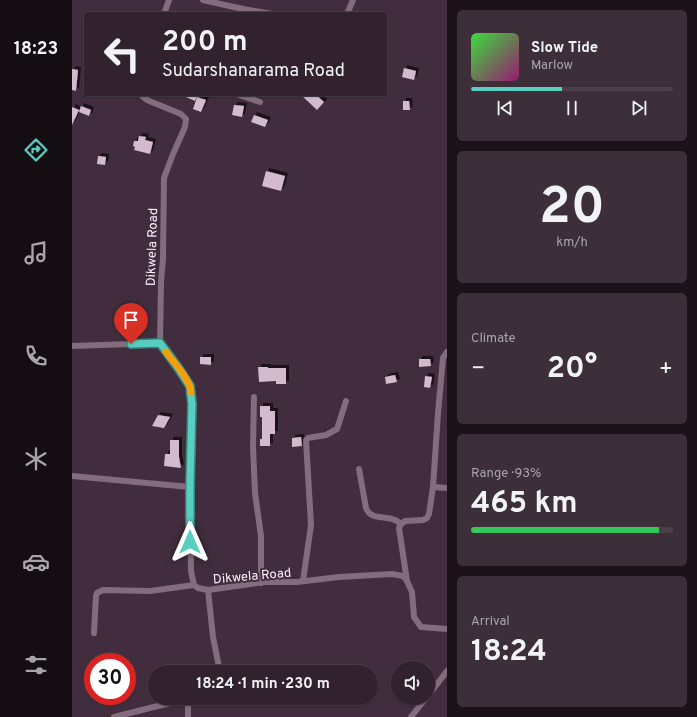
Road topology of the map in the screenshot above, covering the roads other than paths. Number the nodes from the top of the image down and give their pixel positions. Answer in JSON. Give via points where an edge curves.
{"nodes":[{"id":1,"x":169,"y":0,"type":"edge"},
{"id":2,"x":204,"y":0,"type":"edge"},
{"id":3,"x":353,"y":0,"type":"edge"},
{"id":4,"x":165,"y":12,"type":"edge"},
{"id":5,"x":260,"y":12,"type":"edge"},
{"id":6,"x":348,"y":12,"type":"edge"},
{"id":7,"x":142,"y":96,"type":"edge"},
{"id":8,"x":242,"y":96,"type":"edge"},
{"id":9,"x":260,"y":102,"type":"dead end"},
{"id":10,"x":160,"y":343,"type":"junction"},
{"id":11,"x":72,"y":346,"type":"edge"},
{"id":12,"x":447,"y":352,"type":"edge"},
{"id":13,"x":254,"y":397,"type":"dead end"},
{"id":14,"x":346,"y":401,"type":"dead end"},
{"id":15,"x":359,"y":469,"type":"dead end"},
{"id":16,"x":72,"y":476,"type":"edge"},
{"id":17,"x":190,"y":487,"type":"junction"},
{"id":18,"x":433,"y":487,"type":"junction"},
{"id":19,"x":447,"y":488,"type":"edge"},
{"id":20,"x":400,"y":524,"type":"junction"},
{"id":21,"x":407,"y":580,"type":"junction"},
{"id":22,"x":303,"y":581,"type":"junction"},
{"id":23,"x":261,"y":583,"type":"junction"},
{"id":24,"x":194,"y":585,"type":"junction"},
{"id":25,"x":208,"y":590,"type":"junction"},
{"id":26,"x":447,"y":629,"type":"edge"},
{"id":27,"x":94,"y":633,"type":"dead end"},
{"id":28,"x":219,"y":665,"type":"edge"},
{"id":29,"x":447,"y":672,"type":"edge"},
{"id":30,"x":435,"y":687,"type":"edge"},
{"id":31,"x":162,"y":705,"type":"edge"},
{"id":32,"x":188,"y":705,"type":"edge"},
{"id":33,"x":421,"y":705,"type":"edge"},
{"id":34,"x":114,"y":717,"type":"edge"},
{"id":35,"x":188,"y":717,"type":"edge"},
{"id":36,"x":411,"y":717,"type":"edge"}],
"edges":[{"from":1,"to":4,"type":"street"},
{"from":2,"to":5,"type":"street"},
{"from":3,"to":6,"type":"street"},
{"from":7,"to":10,"type":"street","name":"Dikwela Road","via":[[181,114],[186,119],[164,178]]},
{"from":8,"to":9,"type":"street"},
{"from":10,"to":11,"type":"street"},
{"from":10,"to":17,"type":"street","via":[[190,386]]},
{"from":12,"to":18,"type":"street","via":[[444,358],[438,413]]},
{"from":13,"to":23,"type":"street","via":[[254,493],[261,536]]},
{"from":14,"to":22,"type":"street","via":[[337,429],[306,440],[311,525]]},
{"from":15,"to":20,"type":"street","via":[[368,513],[395,520]]},
{"from":16,"to":17,"type":"street"},
{"from":17,"to":24,"type":"street","via":[[191,571]]},
{"from":18,"to":19,"type":"street"},
{"from":18,"to":20,"type":"street","via":[[427,518],[405,520]]},
{"from":20,"to":21,"type":"street"},
{"from":21,"to":22,"type":"street","name":"Dikwela Road","via":[[403,576],[392,574]]},
{"from":21,"to":26,"type":"street","via":[[412,592],[414,617],[421,627]]},
{"from":22,"to":23,"type":"street","name":"Dikwela Road"},
{"from":23,"to":25,"type":"street","name":"Dikwela Road"},
{"from":24,"to":25,"type":"street","name":"Dikwela Road"},
{"from":24,"to":27,"type":"street","via":[[150,591],[103,590],[96,596]]},
{"from":25,"to":28,"type":"street"},
{"from":29,"to":30,"type":"street"},
{"from":31,"to":34,"type":"street"},
{"from":32,"to":35,"type":"street"},
{"from":33,"to":36,"type":"street"}]}
